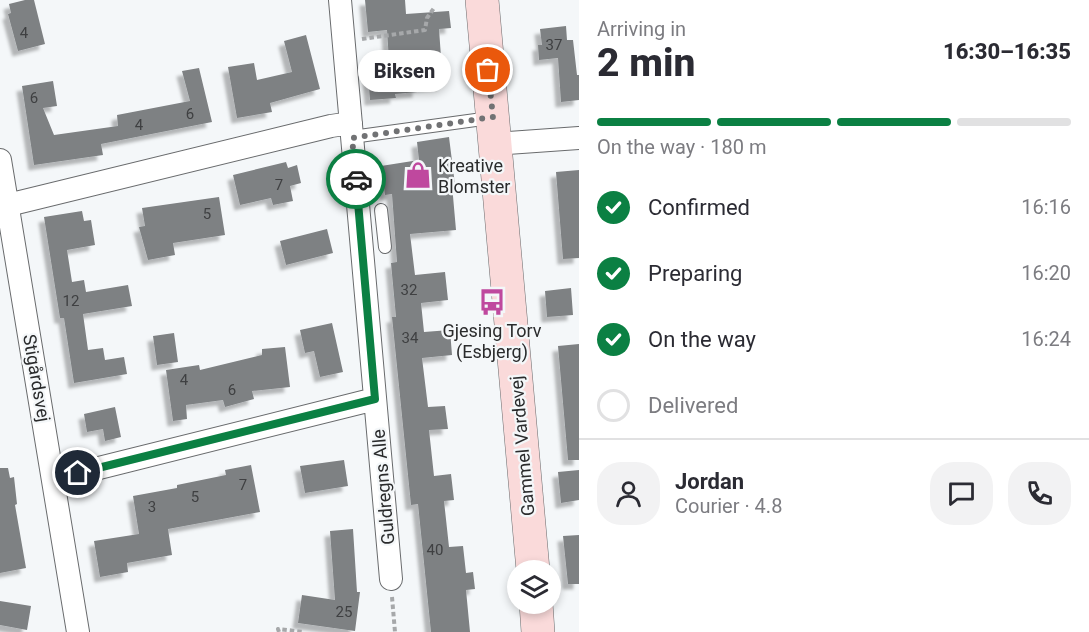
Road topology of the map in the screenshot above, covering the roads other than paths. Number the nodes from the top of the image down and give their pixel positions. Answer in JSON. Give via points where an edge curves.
{"nodes":[{"id":1,"x":340,"y":0,"type":"edge"},
{"id":2,"x":482,"y":0,"type":"edge"},
{"id":3,"x":351,"y":130,"type":"junction"},
{"id":4,"x":494,"y":130,"type":"junction"},
{"id":5,"x":579,"y":138,"type":"edge"},
{"id":6,"x":0,"y":160,"type":"edge"},
{"id":7,"x":8,"y":206,"type":"junction"},
{"id":8,"x":381,"y":210,"type":"dead end"},
{"id":9,"x":383,"y":228,"type":"junction"},
{"id":10,"x":360,"y":231,"type":"junction"},
{"id":11,"x":385,"y":247,"type":"dead end"},
{"id":12,"x":375,"y":399,"type":"junction"},
{"id":13,"x":55,"y":479,"type":"junction"},
{"id":14,"x":532,"y":560,"type":"edge"},
{"id":15,"x":391,"y":579,"type":"road end"},
{"id":16,"x":537,"y":614,"type":"edge"},
{"id":17,"x":78,"y":632,"type":"edge"},
{"id":18,"x":538,"y":632,"type":"edge"}],
"edges":[{"from":1,"to":3,"type":"street","name":"Guldregns Alle"},
{"from":2,"to":4,"type":"street","name":"Gammel Vardevej"},
{"from":3,"to":4,"type":"lane"},
{"from":3,"to":7,"type":"street","via":[[331,126]]},
{"from":3,"to":10,"type":"street","name":"Guldregns Alle"},
{"from":4,"to":5,"type":"street"},
{"from":4,"to":14,"type":"street","name":"Gammel Vardevej"},
{"from":6,"to":7,"type":"street","name":"Stigårdsvej"},
{"from":7,"to":13,"type":"street","name":"Stigårdsvej"},
{"from":8,"to":9,"type":"lane"},
{"from":9,"to":10,"type":"lane"},
{"from":9,"to":11,"type":"lane"},
{"from":10,"to":12,"type":"street","name":"Guldregns Alle"},
{"from":12,"to":13,"type":"street"},
{"from":12,"to":15,"type":"street","name":"Guldregns Alle"},
{"from":13,"to":17,"type":"street","name":"Stigårdsvej"},
{"from":16,"to":18,"type":"street"}]}
